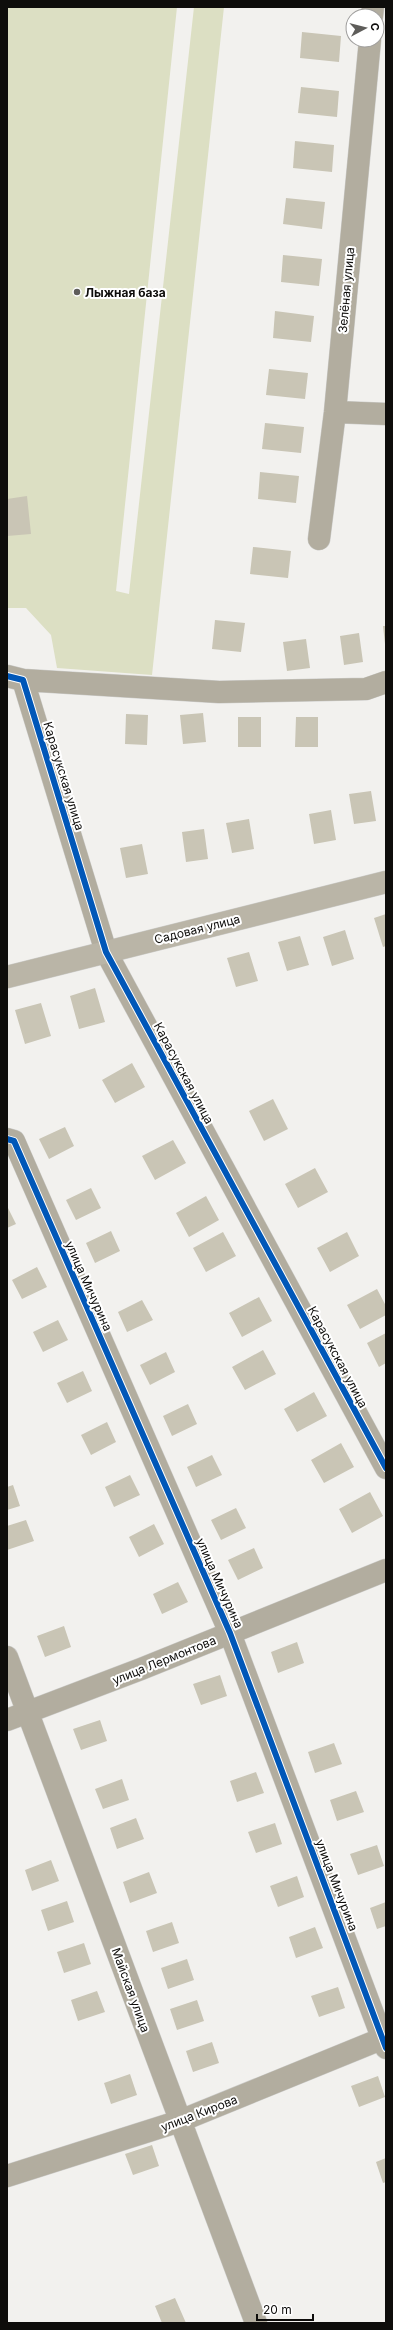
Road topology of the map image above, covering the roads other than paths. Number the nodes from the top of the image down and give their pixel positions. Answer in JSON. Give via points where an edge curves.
{"nodes":[{"id":1,"x":369,"y":48,"type":"edge"},
{"id":2,"x":335,"y":412,"type":"junction"},
{"id":3,"x":386,"y":414,"type":"edge"},
{"id":4,"x":319,"y":539,"type":"dead end"},
{"id":5,"x":15,"y":678,"type":"edge"},
{"id":6,"x":386,"y":682,"type":"edge"},
{"id":7,"x":386,"y":882,"type":"edge"},
{"id":8,"x":106,"y":952,"type":"junction"},
{"id":9,"x":7,"y":977,"type":"edge"},
{"id":10,"x":7,"y":1139,"type":"edge"},
{"id":11,"x":386,"y":1468,"type":"edge"},
{"id":12,"x":386,"y":1570,"type":"edge"},
{"id":13,"x":230,"y":1633,"type":"junction"},
{"id":14,"x":7,"y":1657,"type":"edge"},
{"id":15,"x":28,"y":1712,"type":"junction"},
{"id":16,"x":7,"y":1720,"type":"edge"},
{"id":17,"x":385,"y":2041,"type":"edge"},
{"id":18,"x":180,"y":2121,"type":"junction"},
{"id":19,"x":7,"y":2176,"type":"edge"},
{"id":20,"x":256,"y":2323,"type":"edge"}],
"edges":[{"from":1,"to":2,"type":"street","name":"Зелёная улица"},
{"from":2,"to":3,"type":"street"},
{"from":2,"to":4,"type":"street","name":"Зелёная улица"},
{"from":5,"to":6,"type":"street","via":[[219,692],[366,688]]},
{"from":5,"to":8,"type":"street","name":"Карасукская улица"},
{"from":7,"to":8,"type":"street","name":"Садовая улица"},
{"from":8,"to":9,"type":"street","name":"Садовая улица"},
{"from":8,"to":11,"type":"street","name":"Карасукская улица"},
{"from":10,"to":13,"type":"street","name":"улица Мичурина","via":[[14,1141]]},
{"from":12,"to":13,"type":"street","name":"улица Лермонтова"},
{"from":13,"to":15,"type":"street","name":"улица Лермонтова"},
{"from":13,"to":17,"type":"street","name":"улица Мичурина"},
{"from":14,"to":15,"type":"street","name":"Майская улица"},
{"from":15,"to":16,"type":"street","name":"улица Лермонтова"},
{"from":15,"to":18,"type":"street","name":"Майская улица"},
{"from":17,"to":18,"type":"street","name":"улица Кирова"},
{"from":18,"to":19,"type":"street","name":"улица Кирова"},
{"from":18,"to":20,"type":"street","name":"Майская улица"}]}
